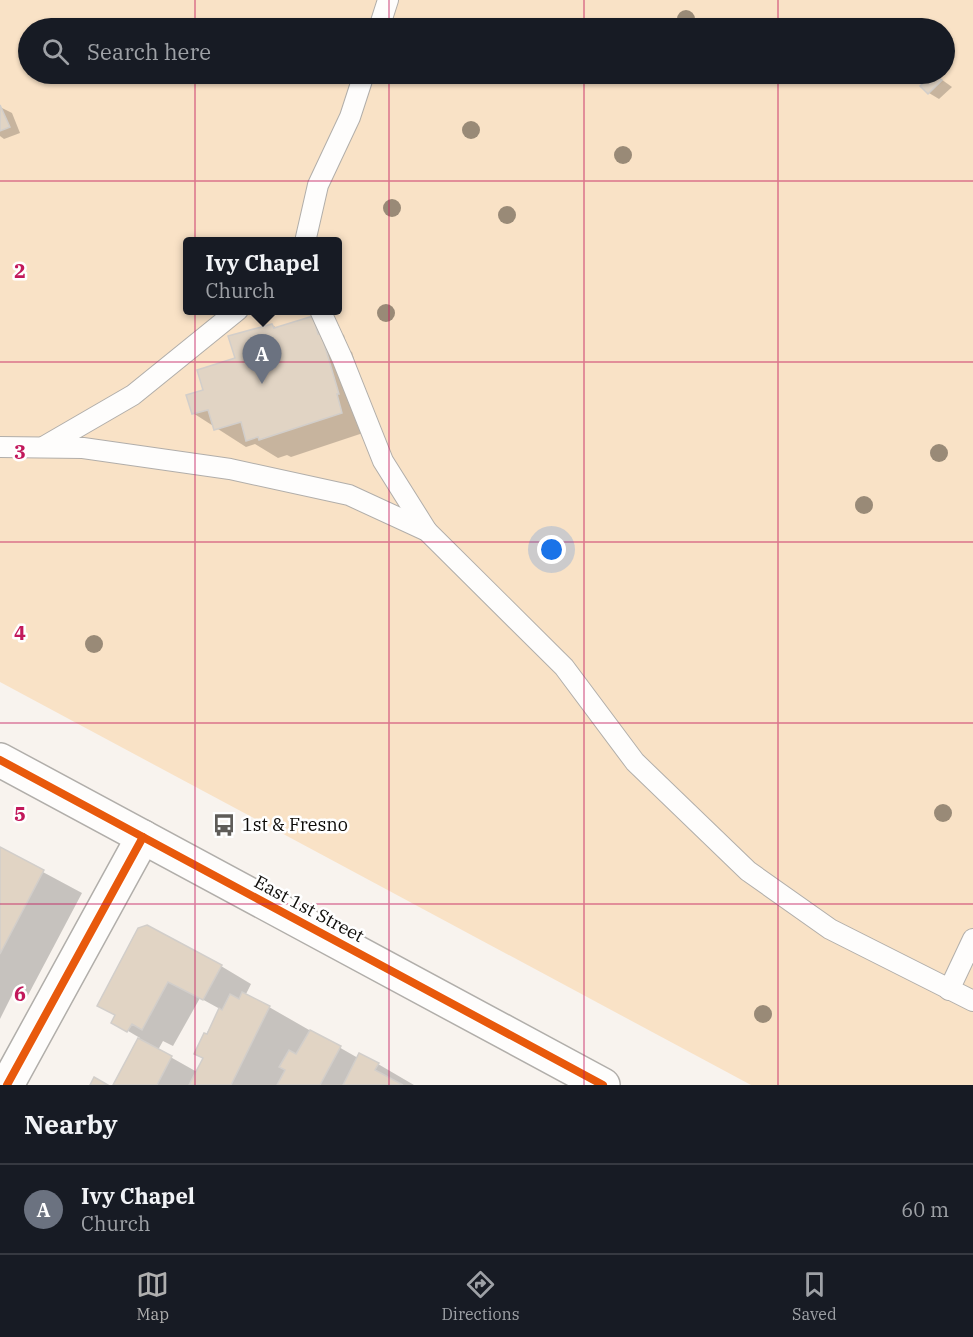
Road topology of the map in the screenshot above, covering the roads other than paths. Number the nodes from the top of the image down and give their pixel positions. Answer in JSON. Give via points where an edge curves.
{"nodes":[{"id":1,"x":388,"y":0,"type":"edge"},
{"id":2,"x":382,"y":18,"type":"edge"},
{"id":3,"x":361,"y":84,"type":"edge"},
{"id":4,"x":306,"y":237,"type":"edge"},
{"id":5,"x":232,"y":315,"type":"edge"},
{"id":6,"x":322,"y":315,"type":"edge"},
{"id":7,"x":45,"y":446,"type":"junction"},
{"id":8,"x":0,"y":447,"type":"edge"},
{"id":9,"x":427,"y":531,"type":"junction"},
{"id":10,"x":0,"y":760,"type":"edge"},
{"id":11,"x":143,"y":837,"type":"junction"},
{"id":12,"x":973,"y":939,"type":"edge"},
{"id":13,"x":949,"y":990,"type":"junction"},
{"id":14,"x":973,"y":1001,"type":"edge"},
{"id":15,"x":7,"y":1085,"type":"edge"},
{"id":16,"x":603,"y":1085,"type":"edge"}],
"edges":[{"from":1,"to":2,"type":"lane"},
{"from":3,"to":4,"type":"lane","via":[[318,185]]},
{"from":5,"to":7,"type":"lane","via":[[134,395]]},
{"from":6,"to":9,"type":"lane","via":[[383,461]]},
{"from":7,"to":8,"type":"lane"},
{"from":7,"to":9,"type":"lane","via":[[82,447],[230,470],[350,495]]},
{"from":9,"to":13,"type":"lane","via":[[564,667],[635,762],[748,871],[830,929]]},
{"from":10,"to":11,"type":"street","name":"East 1st Street"},
{"from":11,"to":15,"type":"street"},
{"from":11,"to":16,"type":"street","name":"East 1st Street"},
{"from":12,"to":13,"type":"lane"},
{"from":13,"to":14,"type":"lane"}]}
